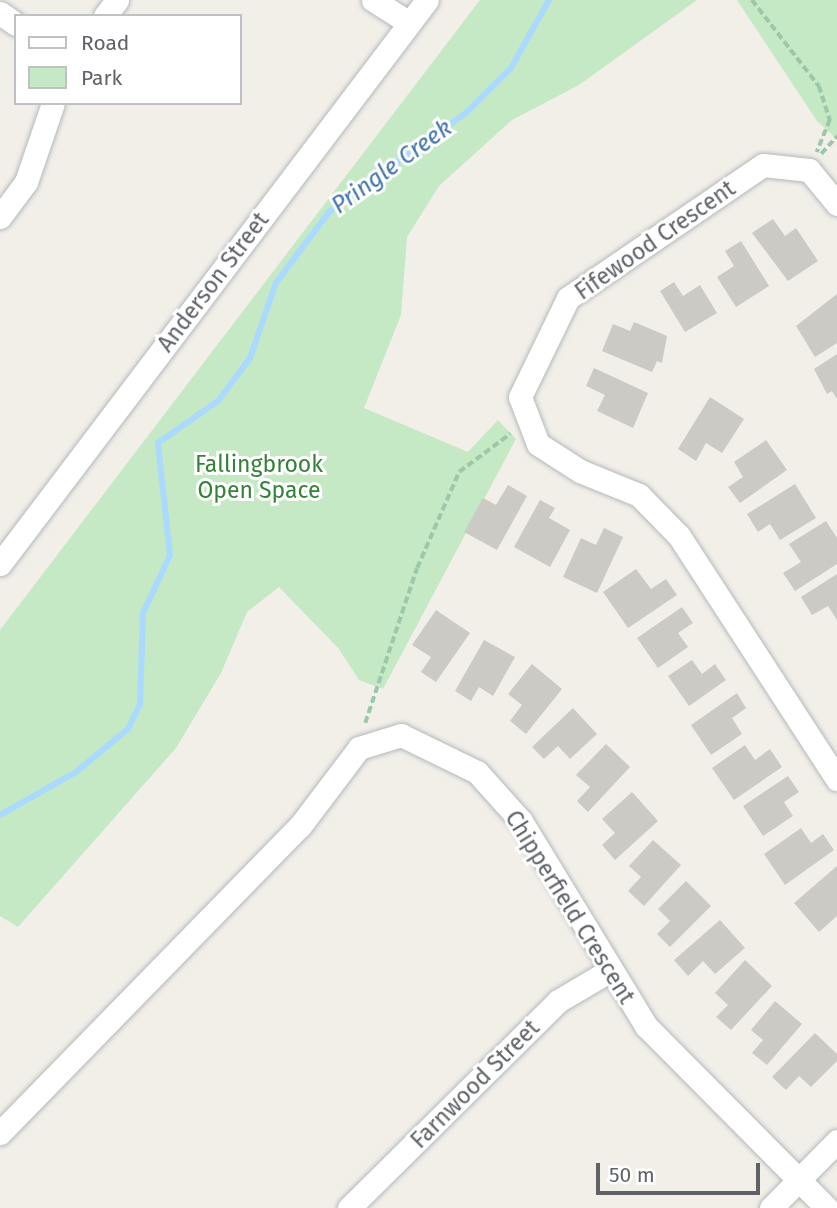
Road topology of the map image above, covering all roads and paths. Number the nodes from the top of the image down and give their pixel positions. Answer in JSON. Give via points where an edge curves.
{"nodes":[{"id":1,"x":373,"y":0,"type":"edge"},
{"id":2,"x":427,"y":0,"type":"edge"},
{"id":3,"x":752,"y":0,"type":"edge"},
{"id":4,"x":408,"y":22,"type":"junction"},
{"id":5,"x":52,"y":105,"type":"edge"},
{"id":6,"x":809,"y":170,"type":"junction"},
{"id":7,"x":837,"y":204,"type":"edge"},
{"id":8,"x":0,"y":217,"type":"edge"},
{"id":9,"x":529,"y":421,"type":"junction"},
{"id":10,"x":0,"y":564,"type":"edge"},
{"id":11,"x":355,"y":753,"type":"junction"},
{"id":12,"x":837,"y":779,"type":"edge"},
{"id":13,"x":609,"y":971,"type":"junction"},
{"id":14,"x":0,"y":1133,"type":"edge"},
{"id":15,"x":837,"y":1141,"type":"edge"},
{"id":16,"x":799,"y":1180,"type":"junction"},
{"id":17,"x":349,"y":1208,"type":"edge"},
{"id":18,"x":771,"y":1208,"type":"edge"},
{"id":19,"x":827,"y":1208,"type":"edge"}],
"edges":[{"from":1,"to":4,"type":"street"},
{"from":2,"to":4,"type":"street","name":"Anderson Street"},
{"from":3,"to":6,"type":"path","via":[[819,86],[830,120]]},
{"from":4,"to":10,"type":"street","name":"Anderson Street"},
{"from":5,"to":8,"type":"street","via":[[26,182]]},
{"from":6,"to":7,"type":"street"},
{"from":6,"to":9,"type":"street","name":"Fifewood Crescent","via":[[763,165],[568,299],[520,397]]},
{"from":9,"to":11,"type":"path","via":[[459,472],[417,568]]},
{"from":9,"to":12,"type":"street","name":"Fifewood Crescent","via":[[538,444],[580,471],[639,495],[678,536]]},
{"from":11,"to":13,"type":"street","name":"Chipperfield Crescent","via":[[401,735],[477,772],[521,821]]},
{"from":11,"to":14,"type":"street","name":"Chipperfield Crescent","via":[[300,826]]},
{"from":13,"to":16,"type":"street","name":"Chipperfield Crescent","via":[[646,1026]]},
{"from":13,"to":17,"type":"street","name":"Farnwood Street","via":[[558,1001]]},
{"from":15,"to":16,"type":"street"},
{"from":16,"to":18,"type":"street"},
{"from":16,"to":19,"type":"street","name":"Chipperfield Crescent"}]}
